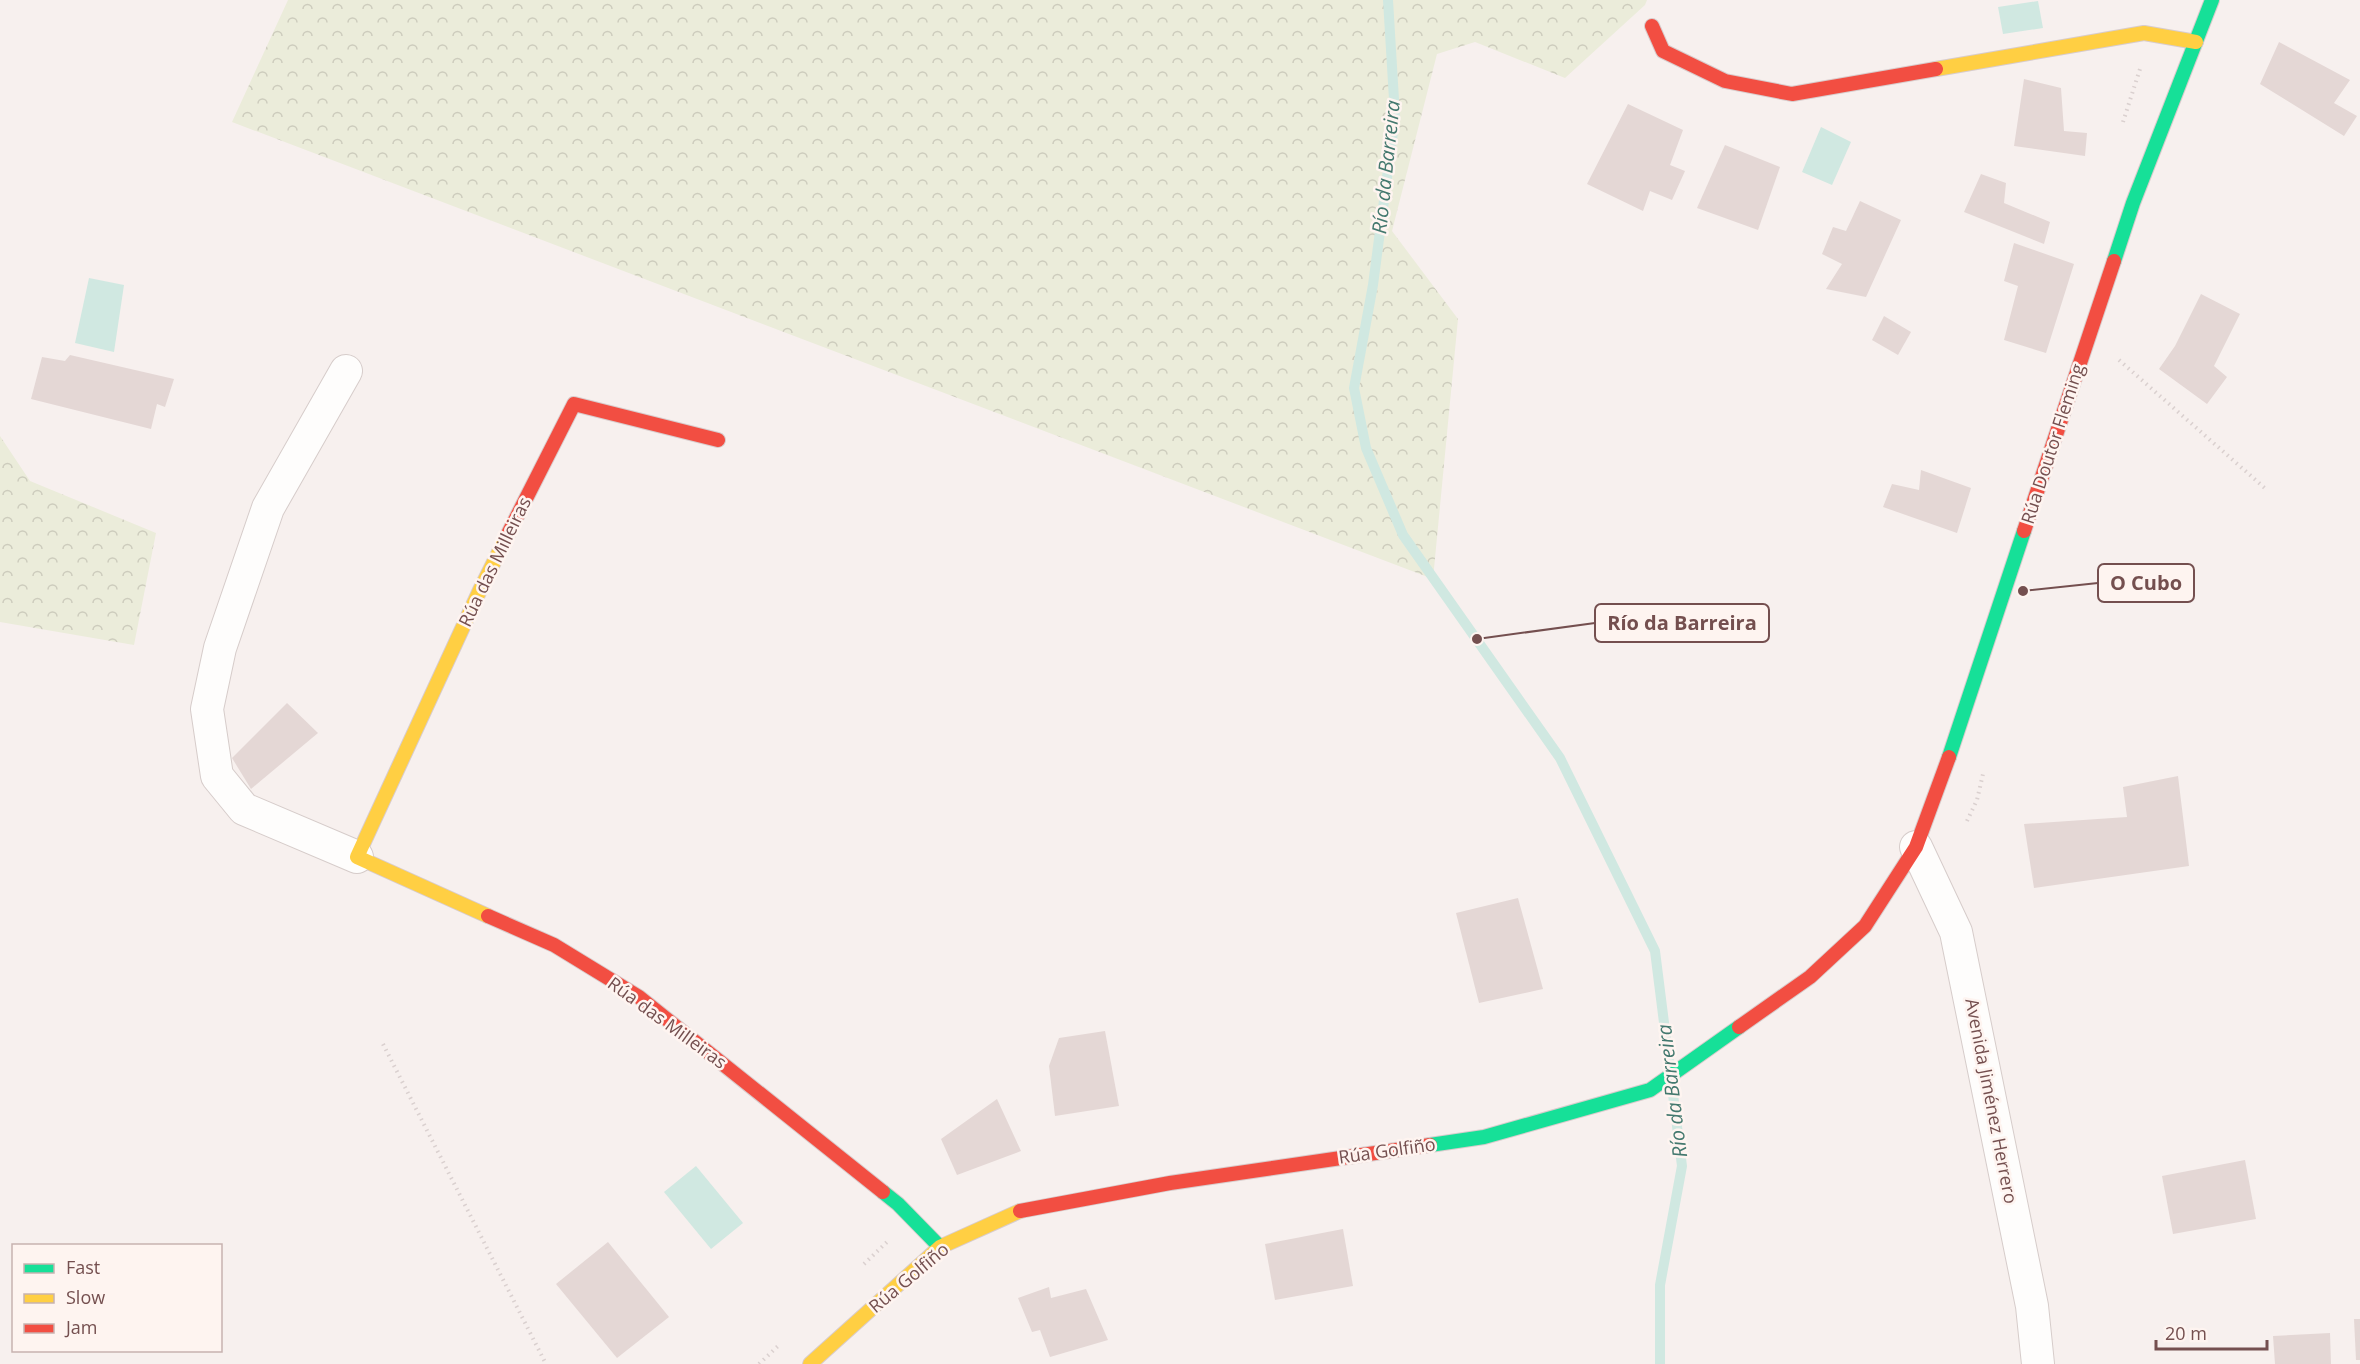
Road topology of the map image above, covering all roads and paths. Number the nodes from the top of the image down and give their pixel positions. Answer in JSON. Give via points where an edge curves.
{"nodes":[{"id":1,"x":2212,"y":0,"type":"edge"},
{"id":2,"x":1652,"y":26,"type":"dead end"},
{"id":3,"x":2152,"y":34,"type":"junction"},
{"id":4,"x":2196,"y":42,"type":"junction"},
{"id":5,"x":2123,"y":123,"type":"dead end"},
{"id":6,"x":2088,"y":339,"type":"junction"},
{"id":7,"x":346,"y":371,"type":"dead end"},
{"id":8,"x":718,"y":440,"type":"dead end"},
{"id":9,"x":2267,"y":490,"type":"dead end"},
{"id":10,"x":1916,"y":847,"type":"junction"},
{"id":11,"x":357,"y":857,"type":"junction"},
{"id":12,"x":383,"y":1044,"type":"dead end"},
{"id":13,"x":919,"y":1225,"type":"junction"},
{"id":14,"x":940,"y":1247,"type":"junction"},
{"id":15,"x":859,"y":1268,"type":"dead end"},
{"id":16,"x":784,"y":1340,"type":"dead end"},
{"id":17,"x":546,"y":1364,"type":"edge"},
{"id":18,"x":759,"y":1364,"type":"edge"},
{"id":19,"x":810,"y":1364,"type":"edge"},
{"id":20,"x":2038,"y":1364,"type":"edge"}],
"edges":[{"from":1,"to":4,"type":"main road","name":"Rúa Doutor Fleming"},
{"from":2,"to":3,"type":"main road","via":[[1663,51],[1725,81],[1792,94]]},
{"from":3,"to":4,"type":"main road"},
{"from":3,"to":5,"type":"path"},
{"from":4,"to":6,"type":"main road","name":"Rúa Doutor Fleming","via":[[2133,203]]},
{"from":6,"to":9,"type":"path","via":[[2118,360]]},
{"from":6,"to":10,"type":"main road","name":"Rúa Doutor Fleming"},
{"from":7,"to":11,"type":"street","name":"Rúa das Milleiras","via":[[268,508],[220,648],[207,709],[217,776],[243,809]]},
{"from":8,"to":11,"type":"main road","name":"Rúa das Milleiras","via":[[574,404],[480,590]]},
{"from":10,"to":14,"type":"main road","name":"Rúa Golfiño","via":[[1865,926],[1810,977],[1650,1090],[1484,1137],[1170,1183],[1021,1211]]},
{"from":10,"to":20,"type":"street","name":"Avenida Jiménez Herrero","via":[[1956,932],[2032,1306]]},
{"from":11,"to":13,"type":"main road","name":"Rúa das Milleiras","via":[[554,945],[639,997],[890,1197]]},
{"from":12,"to":17,"type":"path"},
{"from":13,"to":14,"type":"main road","name":"Rúa das Milleiras"},
{"from":13,"to":15,"type":"path","via":[[892,1236]]},
{"from":14,"to":19,"type":"main road","name":"Rúa Golfiño"},
{"from":16,"to":18,"type":"path"}]}
